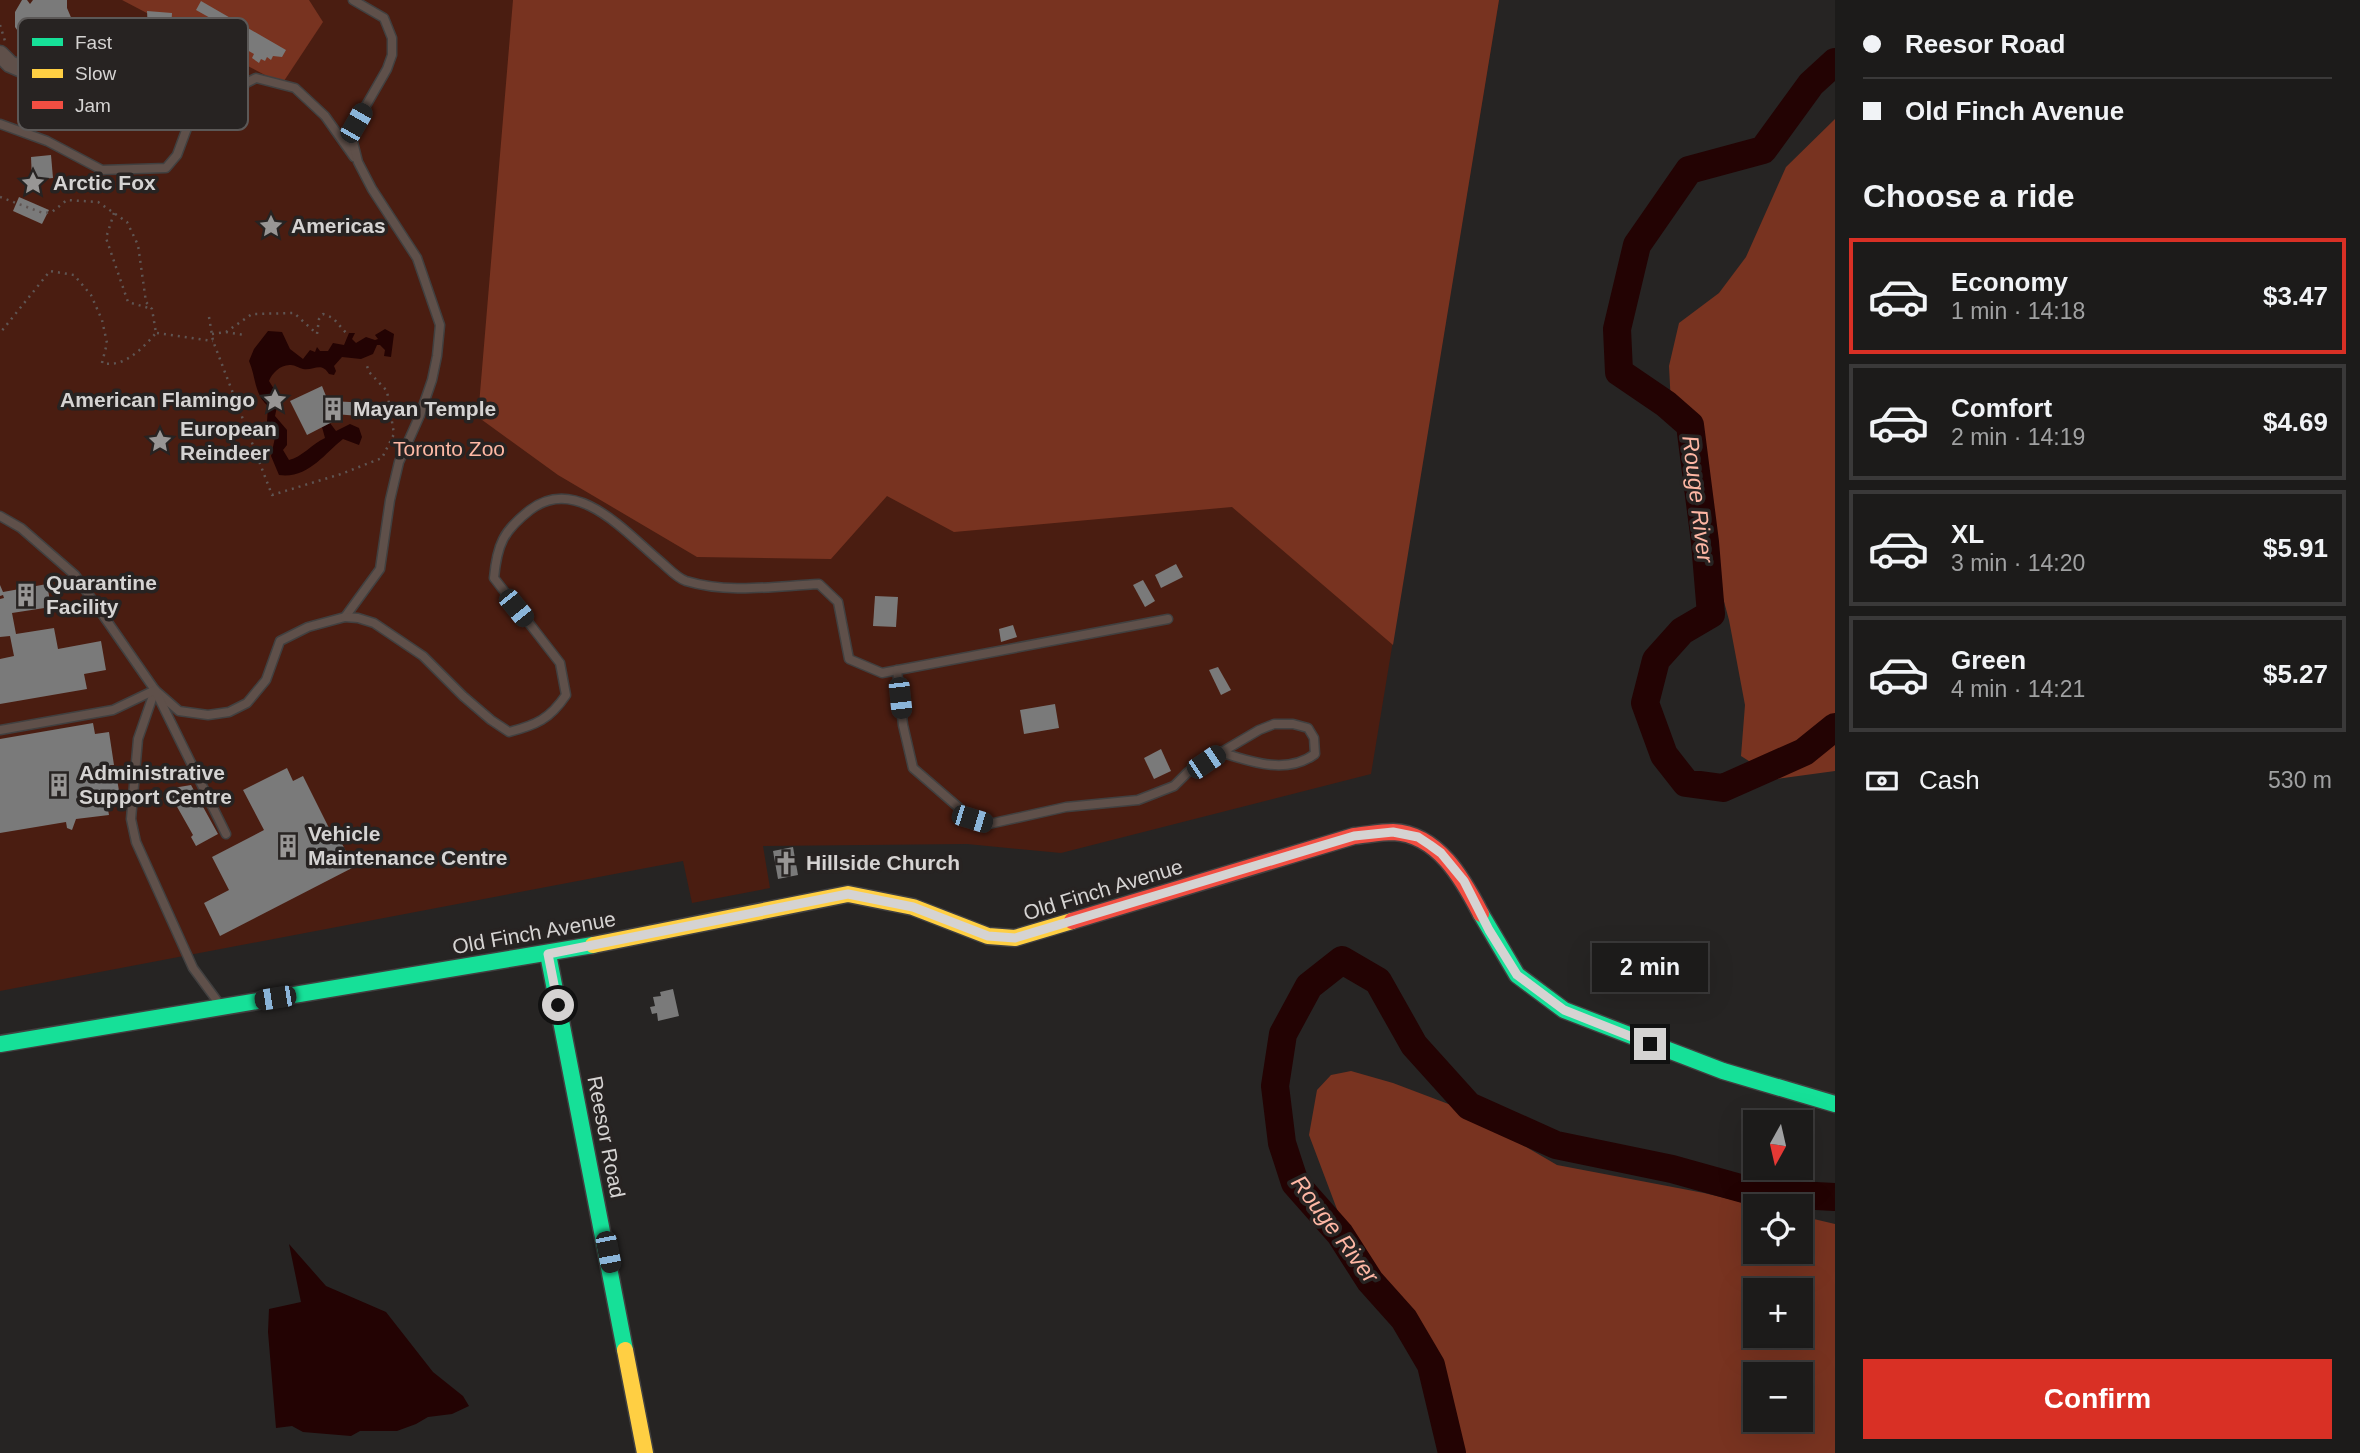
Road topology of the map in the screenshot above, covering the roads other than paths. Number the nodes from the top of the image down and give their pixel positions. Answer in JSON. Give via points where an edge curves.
{"nodes":[{"id":1,"x":353,"y":0,"type":"edge"},
{"id":2,"x":0,"y":54,"type":"edge"},
{"id":3,"x":18,"y":67,"type":"edge"},
{"id":4,"x":248,"y":82,"type":"edge"},
{"id":5,"x":0,"y":124,"type":"edge"},
{"id":6,"x":186,"y":130,"type":"edge"},
{"id":7,"x":358,"y":162,"type":"junction"},
{"id":8,"x":0,"y":516,"type":"edge"},
{"id":9,"x":345,"y":617,"type":"junction"},
{"id":10,"x":1168,"y":619,"type":"dead end"},
{"id":11,"x":897,"y":670,"type":"junction"},
{"id":12,"x":155,"y":690,"type":"junction"},
{"id":13,"x":0,"y":730,"type":"edge"},
{"id":14,"x":1220,"y":752,"type":"junction"},
{"id":15,"x":226,"y":834,"type":"dead end"},
{"id":16,"x":548,"y":954,"type":"junction"},
{"id":17,"x":221,"y":1006,"type":"junction"},
{"id":18,"x":0,"y":1044,"type":"edge"},
{"id":19,"x":1835,"y":1104,"type":"edge"},
{"id":20,"x":645,"y":1453,"type":"edge"}],
"edges":[{"from":1,"to":7,"type":"lane","via":[[384,18],[392,38],[387,69],[356,123],[353,142]]},
{"from":2,"to":3,"type":"street"},
{"from":4,"to":7,"type":"lane","via":[[256,78],[295,88],[324,116]]},
{"from":5,"to":6,"type":"lane","via":[[47,141],[102,170],[166,168],[177,155]]},
{"from":7,"to":9,"type":"lane","via":[[417,258],[440,325],[432,380],[399,461],[380,569]]},
{"from":8,"to":12,"type":"lane","via":[[21,528],[75,575]]},
{"from":9,"to":11,"type":"lane","via":[[374,623],[423,656],[472,704],[509,732],[533,726],[555,711],[566,695],[560,663],[494,578],[497,548],[516,521],[539,503],[566,498],[596,507],[683,580],[733,589],[819,584],[838,602],[849,659],[882,673]]},
{"from":9,"to":12,"type":"lane","via":[[280,641],[267,680],[247,702],[229,712],[179,711]]},
{"from":10,"to":11,"type":"lane"},
{"from":11,"to":14,"type":"lane","via":[[913,768],[972,819],[989,824],[1066,807],[1138,800],[1174,786]]},
{"from":12,"to":13,"type":"lane","via":[[113,710]]},
{"from":12,"to":15,"type":"lane"},
{"from":12,"to":17,"type":"lane","via":[[138,739],[131,820],[136,842],[193,968]]},
{"from":14,"to":14,"type":"lane","via":[[1277,766],[1304,762],[1315,754],[1314,737],[1308,728],[1274,724]]},
{"from":16,"to":17,"type":"street","name":"Old Finch Avenue"},
{"from":16,"to":19,"type":"street","name":"Old Finch Avenue","via":[[848,894],[913,907],[988,936],[1015,938],[1354,836],[1393,832],[1418,837],[1441,853],[1464,881],[1517,975],[1564,1010],[1723,1071]]},
{"from":16,"to":20,"type":"street","name":"Reesor Road"},
{"from":17,"to":18,"type":"street","name":"Old Finch Avenue"}]}
